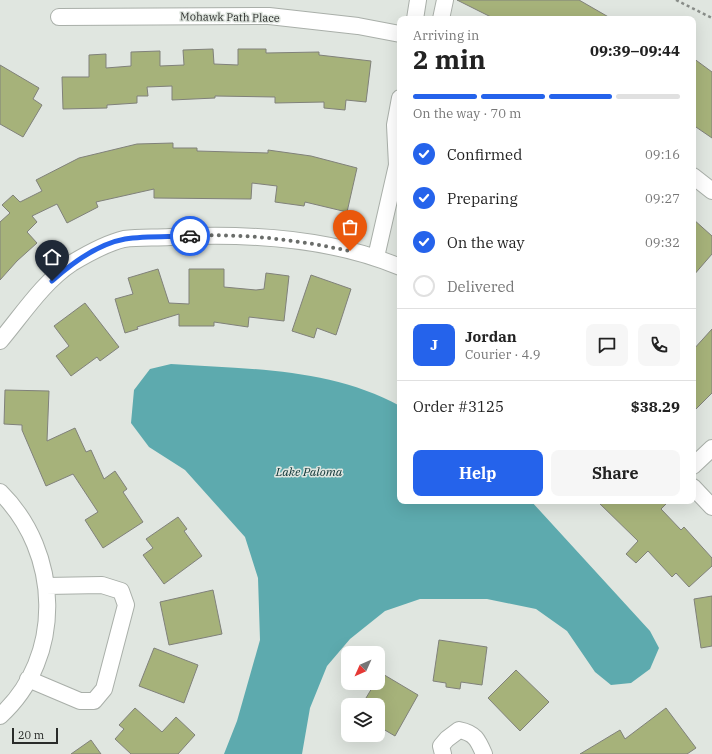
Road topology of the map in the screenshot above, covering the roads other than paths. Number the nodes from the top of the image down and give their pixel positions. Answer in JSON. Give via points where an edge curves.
{"nodes":[{"id":1,"x":418,"y":0,"type":"edge"},
{"id":2,"x":445,"y":0,"type":"edge"},
{"id":3,"x":415,"y":16,"type":"edge"},
{"id":4,"x":442,"y":16,"type":"edge"},
{"id":5,"x":59,"y":17,"type":"dead end"},
{"id":6,"x":397,"y":33,"type":"edge"},
{"id":7,"x":397,"y":114,"type":"edge"},
{"id":8,"x":397,"y":149,"type":"edge"},
{"id":9,"x":397,"y":166,"type":"edge"},
{"id":10,"x":696,"y":178,"type":"edge"},
{"id":11,"x":712,"y":191,"type":"edge"},
{"id":12,"x":376,"y":257,"type":"junction"},
{"id":13,"x":397,"y":266,"type":"edge"},
{"id":14,"x":0,"y":341,"type":"edge"},
{"id":15,"x":712,"y":448,"type":"edge"},
{"id":16,"x":696,"y":463,"type":"edge"},
{"id":17,"x":696,"y":490,"type":"edge"},
{"id":18,"x":0,"y":492,"type":"edge"},
{"id":19,"x":712,"y":507,"type":"edge"},
{"id":20,"x":46,"y":586,"type":"junction"},
{"id":21,"x":28,"y":679,"type":"junction"},
{"id":22,"x":0,"y":716,"type":"edge"},
{"id":23,"x":442,"y":754,"type":"edge"},
{"id":24,"x":484,"y":754,"type":"edge"}],
"edges":[{"from":1,"to":3,"type":"street"},
{"from":2,"to":4,"type":"street"},
{"from":5,"to":6,"type":"street","name":"Mohawk Path Place","via":[[269,16],[358,26]]},
{"from":7,"to":8,"type":"street"},
{"from":9,"to":12,"type":"street"},
{"from":10,"to":11,"type":"street"},
{"from":12,"to":13,"type":"street"},
{"from":12,"to":14,"type":"street","via":[[310,243],[248,235],[124,239],[98,249],[71,264],[43,289]]},
{"from":15,"to":16,"type":"street"},
{"from":17,"to":19,"type":"street"},
{"from":18,"to":20,"type":"street","via":[[23,518],[35,542],[44,566]]},
{"from":20,"to":21,"type":"street","via":[[48,609],[43,645]]},
{"from":20,"to":21,"type":"street","via":[[102,585],[121,591],[126,605],[104,689],[94,701],[80,701]]},
{"from":21,"to":22,"type":"street"},
{"from":23,"to":24,"type":"street","via":[[442,746],[459,730],[470,732]]}]}
